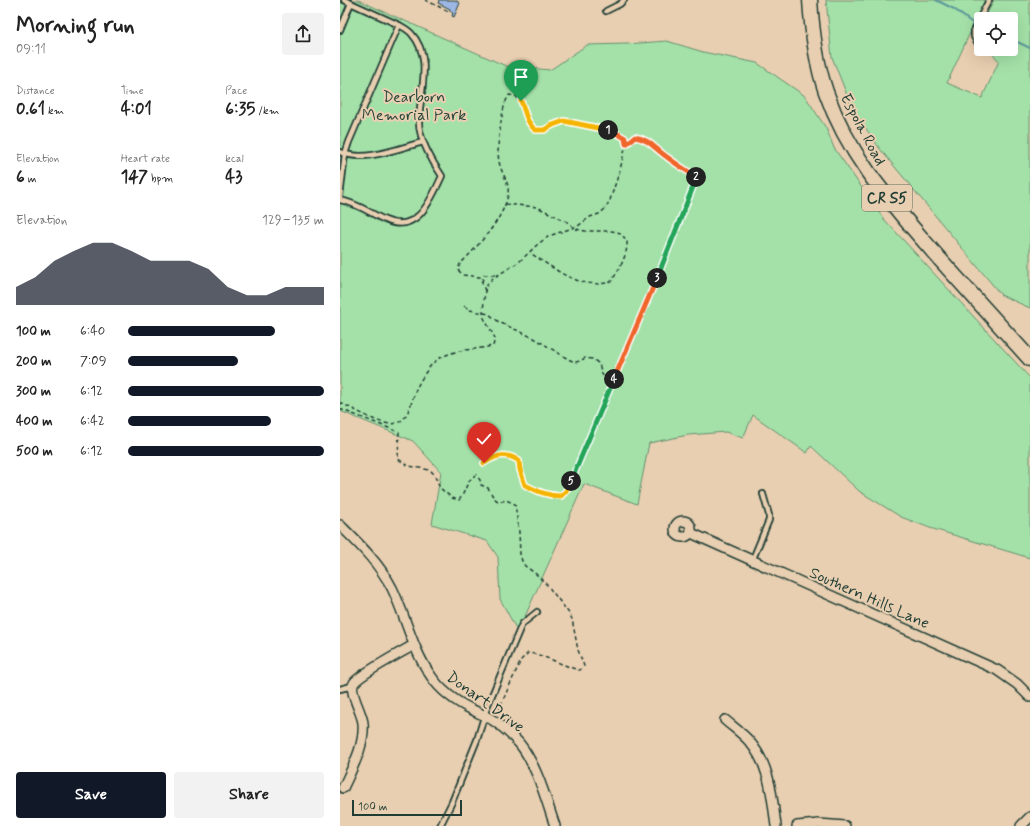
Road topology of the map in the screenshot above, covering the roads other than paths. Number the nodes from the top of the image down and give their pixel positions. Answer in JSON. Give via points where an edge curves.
{"nodes":[{"id":1,"x":344,"y":0,"type":"edge"},
{"id":2,"x":624,"y":0,"type":"edge"},
{"id":3,"x":810,"y":0,"type":"edge"},
{"id":4,"x":989,"y":0,"type":"edge"},
{"id":5,"x":351,"y":3,"type":"junction"},
{"id":6,"x":606,"y":11,"type":"dead end"},
{"id":7,"x":983,"y":12,"type":"edge"},
{"id":8,"x":399,"y":25,"type":"junction"},
{"id":9,"x":340,"y":30,"type":"edge"},
{"id":10,"x":424,"y":142,"type":"junction"},
{"id":11,"x":340,"y":152,"type":"edge"},
{"id":12,"x":345,"y":154,"type":"junction"},
{"id":13,"x":340,"y":197,"type":"edge"},
{"id":14,"x":340,"y":200,"type":"edge"},
{"id":15,"x":1030,"y":359,"type":"edge"},
{"id":16,"x":763,"y":494,"type":"dead end"},
{"id":17,"x":340,"y":525,"type":"edge"},
{"id":18,"x":691,"y":533,"type":"dead end"},
{"id":19,"x":752,"y":561,"type":"junction"},
{"id":20,"x":537,"y":612,"type":"dead end"},
{"id":21,"x":414,"y":645,"type":"junction"},
{"id":22,"x":352,"y":686,"type":"junction"},
{"id":23,"x":340,"y":689,"type":"edge"},
{"id":24,"x":1030,"y":697,"type":"edge"},
{"id":25,"x":484,"y":716,"type":"junction"},
{"id":26,"x":725,"y":720,"type":"dead end"},
{"id":27,"x":343,"y":788,"type":"dead end"},
{"id":28,"x":1030,"y":817,"type":"edge"},
{"id":29,"x":440,"y":826,"type":"edge"},
{"id":30,"x":555,"y":826,"type":"edge"},
{"id":31,"x":776,"y":826,"type":"edge"},
{"id":32,"x":797,"y":826,"type":"edge"},
{"id":33,"x":845,"y":826,"type":"edge"},
{"id":34,"x":1021,"y":826,"type":"edge"}],
"edges":[{"from":1,"to":5,"type":"lane"},
{"from":2,"to":6,"type":"lane"},
{"from":3,"to":15,"type":"main road","name":"Espola Road","number":"CR S5","via":[[814,42],[826,91],[844,133],[860,161],[889,200]]},
{"from":4,"to":7,"type":"lane"},
{"from":5,"to":8,"type":"lane"},
{"from":5,"to":9,"type":"lane"},
{"from":8,"to":10,"type":"lane","via":[[410,32],[420,45],[423,58],[424,83],[419,124]]},
{"from":8,"to":12,"type":"lane"},
{"from":10,"to":12,"type":"lane","via":[[369,156]]},
{"from":10,"to":14,"type":"lane","via":[[442,176],[426,208],[408,223],[396,224],[358,205]]},
{"from":11,"to":12,"type":"lane"},
{"from":12,"to":13,"type":"lane"},
{"from":16,"to":19,"type":"lane","via":[[769,520]]},
{"from":17,"to":21,"type":"street","name":"Donart Drive","via":[[386,578]]},
{"from":18,"to":19,"type":"street","name":"Southern Hills Lane"},
{"from":19,"to":24,"type":"street","name":"Southern Hills Lane","via":[[997,670]]},
{"from":20,"to":25,"type":"lane","via":[[522,624]]},
{"from":21,"to":22,"type":"street","via":[[356,680]]},
{"from":21,"to":25,"type":"street","name":"Donart Drive","via":[[438,686],[457,701]]},
{"from":22,"to":23,"type":"lane"},
{"from":22,"to":27,"type":"street","via":[[362,717],[362,737],[359,751]]},
{"from":25,"to":29,"type":"lane","via":[[477,740]]},
{"from":25,"to":30,"type":"street","name":"Donart Drive","via":[[506,730],[529,758]]},
{"from":26,"to":31,"type":"street","via":[[748,740],[759,755],[772,788]]},
{"from":28,"to":34,"type":"street"},
{"from":32,"to":33,"type":"street"}]}
